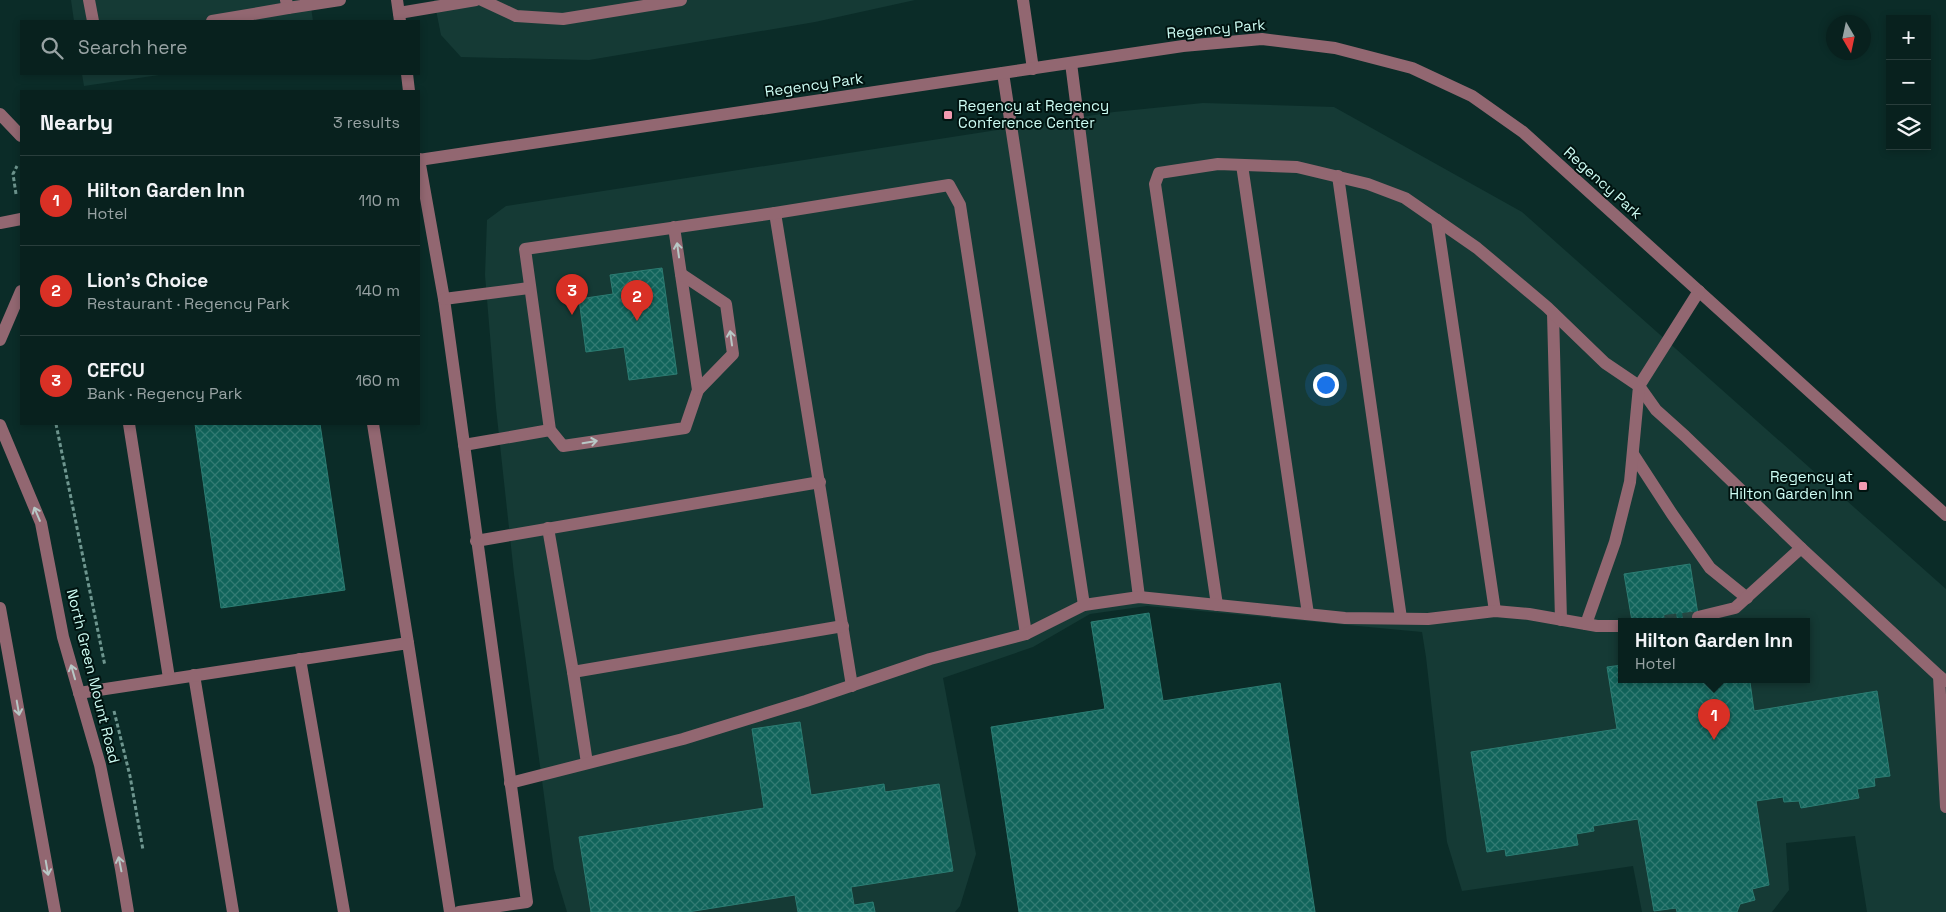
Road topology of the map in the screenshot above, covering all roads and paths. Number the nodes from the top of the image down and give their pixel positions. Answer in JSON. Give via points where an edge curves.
{"nodes":[{"id":1,"x":89,"y":0,"type":"edge"},
{"id":2,"x":340,"y":0,"type":"edge"},
{"id":3,"x":476,"y":0,"type":"edge"},
{"id":4,"x":482,"y":0,"type":"edge"},
{"id":5,"x":681,"y":0,"type":"edge"},
{"id":6,"x":1023,"y":0,"type":"edge"},
{"id":7,"x":287,"y":4,"type":"edge"},
{"id":8,"x":398,"y":11,"type":"edge"},
{"id":9,"x":93,"y":20,"type":"edge"},
{"id":10,"x":216,"y":20,"type":"edge"},
{"id":11,"x":1071,"y":63,"type":"junction"},
{"id":12,"x":1033,"y":69,"type":"junction"},
{"id":13,"x":1003,"y":73,"type":"junction"},
{"id":14,"x":407,"y":75,"type":"edge"},
{"id":15,"x":410,"y":90,"type":"edge"},
{"id":16,"x":0,"y":114,"type":"edge"},
{"id":17,"x":20,"y":135,"type":"edge"},
{"id":18,"x":420,"y":160,"type":"edge"},
{"id":19,"x":1242,"y":165,"type":"junction"},
{"id":20,"x":17,"y":166,"type":"dead end"},
{"id":21,"x":420,"y":166,"type":"edge"},
{"id":22,"x":1338,"y":176,"type":"junction"},
{"id":23,"x":16,"y":194,"type":"dead end"},
{"id":24,"x":775,"y":213,"type":"junction"},
{"id":25,"x":20,"y":219,"type":"edge"},
{"id":26,"x":1437,"y":220,"type":"junction"},
{"id":27,"x":0,"y":222,"type":"edge"},
{"id":28,"x":674,"y":226,"type":"junction"},
{"id":29,"x":681,"y":274,"type":"junction"},
{"id":30,"x":530,"y":288,"type":"junction"},
{"id":31,"x":1699,"y":291,"type":"junction"},
{"id":32,"x":20,"y":292,"type":"edge"},
{"id":33,"x":444,"y":299,"type":"junction"},
{"id":34,"x":1553,"y":313,"type":"junction"},
{"id":35,"x":0,"y":340,"type":"edge"},
{"id":36,"x":1638,"y":386,"type":"junction"},
{"id":37,"x":698,"y":390,"type":"junction"},
{"id":38,"x":0,"y":425,"type":"edge"},
{"id":39,"x":129,"y":425,"type":"edge"},
{"id":40,"x":373,"y":425,"type":"edge"},
{"id":41,"x":550,"y":430,"type":"junction"},
{"id":42,"x":464,"y":445,"type":"junction"},
{"id":43,"x":1633,"y":454,"type":"junction"},
{"id":44,"x":820,"y":482,"type":"junction"},
{"id":45,"x":1946,"y":515,"type":"edge"},
{"id":46,"x":548,"y":528,"type":"junction"},
{"id":47,"x":476,"y":541,"type":"junction"},
{"id":48,"x":1801,"y":548,"type":"junction"},
{"id":49,"x":1139,"y":597,"type":"junction"},
{"id":50,"x":1747,"y":598,"type":"junction"},
{"id":51,"x":1084,"y":605,"type":"junction"},
{"id":52,"x":1218,"y":605,"type":"junction"},
{"id":53,"x":0,"y":608,"type":"edge"},
{"id":54,"x":1495,"y":611,"type":"junction"},
{"id":55,"x":1308,"y":614,"type":"junction"},
{"id":56,"x":1698,"y":617,"type":"dead end"},
{"id":57,"x":1401,"y":618,"type":"junction"},
{"id":58,"x":1561,"y":620,"type":"junction"},
{"id":59,"x":1586,"y":624,"type":"junction"},
{"id":60,"x":843,"y":626,"type":"junction"},
{"id":61,"x":1618,"y":626,"type":"edge"},
{"id":62,"x":1026,"y":634,"type":"junction"},
{"id":63,"x":408,"y":643,"type":"junction"},
{"id":64,"x":300,"y":659,"type":"junction"},
{"id":65,"x":573,"y":672,"type":"junction"},
{"id":66,"x":194,"y":675,"type":"junction"},
{"id":67,"x":169,"y":678,"type":"junction"},
{"id":68,"x":1943,"y":678,"type":"edge"},
{"id":69,"x":13,"y":681,"type":"junction"},
{"id":70,"x":0,"y":682,"type":"edge"},
{"id":71,"x":852,"y":686,"type":"junction"},
{"id":72,"x":79,"y":693,"type":"junction"},
{"id":73,"x":587,"y":763,"type":"junction"},
{"id":74,"x":510,"y":783,"type":"junction"},
{"id":75,"x":1946,"y":807,"type":"edge"},
{"id":76,"x":56,"y":912,"type":"edge"},
{"id":77,"x":128,"y":912,"type":"edge"},
{"id":78,"x":233,"y":912,"type":"edge"},
{"id":79,"x":344,"y":912,"type":"edge"},
{"id":80,"x":450,"y":912,"type":"edge"},
{"id":81,"x":459,"y":912,"type":"edge"}],
"edges":[{"from":1,"to":9,"type":"street"},
{"from":2,"to":7,"type":"street"},
{"from":3,"to":8,"type":"street"},
{"from":4,"to":5,"type":"street","via":[[516,16],[564,19]]},
{"from":6,"to":12,"type":"street"},
{"from":7,"to":10,"type":"street"},
{"from":11,"to":12,"type":"street","name":"Regency Park"},
{"from":11,"to":31,"type":"street","name":"Regency Park","via":[[1183,46],[1262,39],[1335,48],[1412,68],[1472,96],[1523,132]]},
{"from":11,"to":49,"type":"street"},
{"from":12,"to":13,"type":"street","name":"Regency Park"},
{"from":13,"to":18,"type":"street","name":"Regency Park"},
{"from":13,"to":51,"type":"street"},
{"from":14,"to":15,"type":"street"},
{"from":16,"to":17,"type":"street"},
{"from":19,"to":22,"type":"street","via":[[1297,167]]},
{"from":19,"to":52,"type":"street","via":[[1218,164],[1159,174],[1155,184]]},
{"from":19,"to":55,"type":"street"},
{"from":20,"to":23,"type":"path","via":[[13,174]]},
{"from":21,"to":33,"type":"street"},
{"from":22,"to":26,"type":"street","via":[[1405,198]]},
{"from":22,"to":57,"type":"street"},
{"from":24,"to":28,"type":"street"},
{"from":24,"to":44,"type":"street"},
{"from":24,"to":62,"type":"street","via":[[949,185],[960,204]]},
{"from":25,"to":27,"type":"street"},
{"from":26,"to":34,"type":"street","via":[[1477,248]]},
{"from":26,"to":54,"type":"street"},
{"from":29,"to":28,"type":"street","one_way":true},
{"from":28,"to":30,"type":"street","via":[[525,249]]},
{"from":29,"to":37,"type":"street"},
{"from":37,"to":29,"type":"street","one_way":true,"via":[[734,354],[726,304]]},
{"from":30,"to":33,"type":"street"},
{"from":30,"to":41,"type":"street"},
{"from":31,"to":36,"type":"street"},
{"from":31,"to":45,"type":"street","name":"Regency Park"},
{"from":32,"to":35,"type":"street"},
{"from":33,"to":42,"type":"street"},
{"from":34,"to":36,"type":"street","via":[[1605,363]]},
{"from":34,"to":58,"type":"street"},
{"from":36,"to":43,"type":"street"},
{"from":36,"to":48,"type":"street","via":[[1656,410]]},
{"from":41,"to":37,"type":"street","one_way":true,"via":[[563,446],[686,428]]},
{"from":72,"to":38,"type":"street","name":"North Green Mount Road","one_way":true,"via":[[63,637],[41,523]]},
{"from":39,"to":67,"type":"street"},
{"from":40,"to":63,"type":"street"},
{"from":41,"to":42,"type":"street"},
{"from":42,"to":47,"type":"street"},
{"from":43,"to":50,"type":"street","via":[[1710,568]]},
{"from":43,"to":59,"type":"street","via":[[1630,482],[1615,542]]},
{"from":44,"to":46,"type":"street"},
{"from":44,"to":60,"type":"street"},
{"from":46,"to":47,"type":"street"},
{"from":46,"to":65,"type":"street"},
{"from":47,"to":74,"type":"street"},
{"from":48,"to":50,"type":"street"},
{"from":48,"to":68,"type":"street"},
{"from":49,"to":51,"type":"street"},
{"from":49,"to":52,"type":"street"},
{"from":50,"to":56,"type":"street","via":[[1735,608]]},
{"from":51,"to":62,"type":"street"},
{"from":52,"to":55,"type":"street"},
{"from":53,"to":69,"type":"street"},
{"from":54,"to":57,"type":"street","via":[[1428,619]]},
{"from":54,"to":58,"type":"street"},
{"from":55,"to":57,"type":"street"},
{"from":58,"to":59,"type":"street"},
{"from":59,"to":61,"type":"street"},
{"from":60,"to":65,"type":"street"},
{"from":60,"to":71,"type":"street"},
{"from":62,"to":71,"type":"street","via":[[930,659]]},
{"from":63,"to":64,"type":"street"},
{"from":63,"to":80,"type":"street"},
{"from":64,"to":66,"type":"street"},
{"from":64,"to":79,"type":"street"},
{"from":65,"to":73,"type":"street"},
{"from":66,"to":67,"type":"street"},
{"from":66,"to":78,"type":"street"},
{"from":67,"to":72,"type":"street"},
{"from":68,"to":75,"type":"street"},
{"from":69,"to":70,"type":"street"},
{"from":69,"to":76,"type":"street","one_way":true},
{"from":71,"to":73,"type":"street","via":[[683,739]]},
{"from":77,"to":72,"type":"street","name":"North Green Mount Road","one_way":true,"via":[[100,765]]},
{"from":73,"to":74,"type":"street"},
{"from":74,"to":81,"type":"street","via":[[527,902]]}]}
